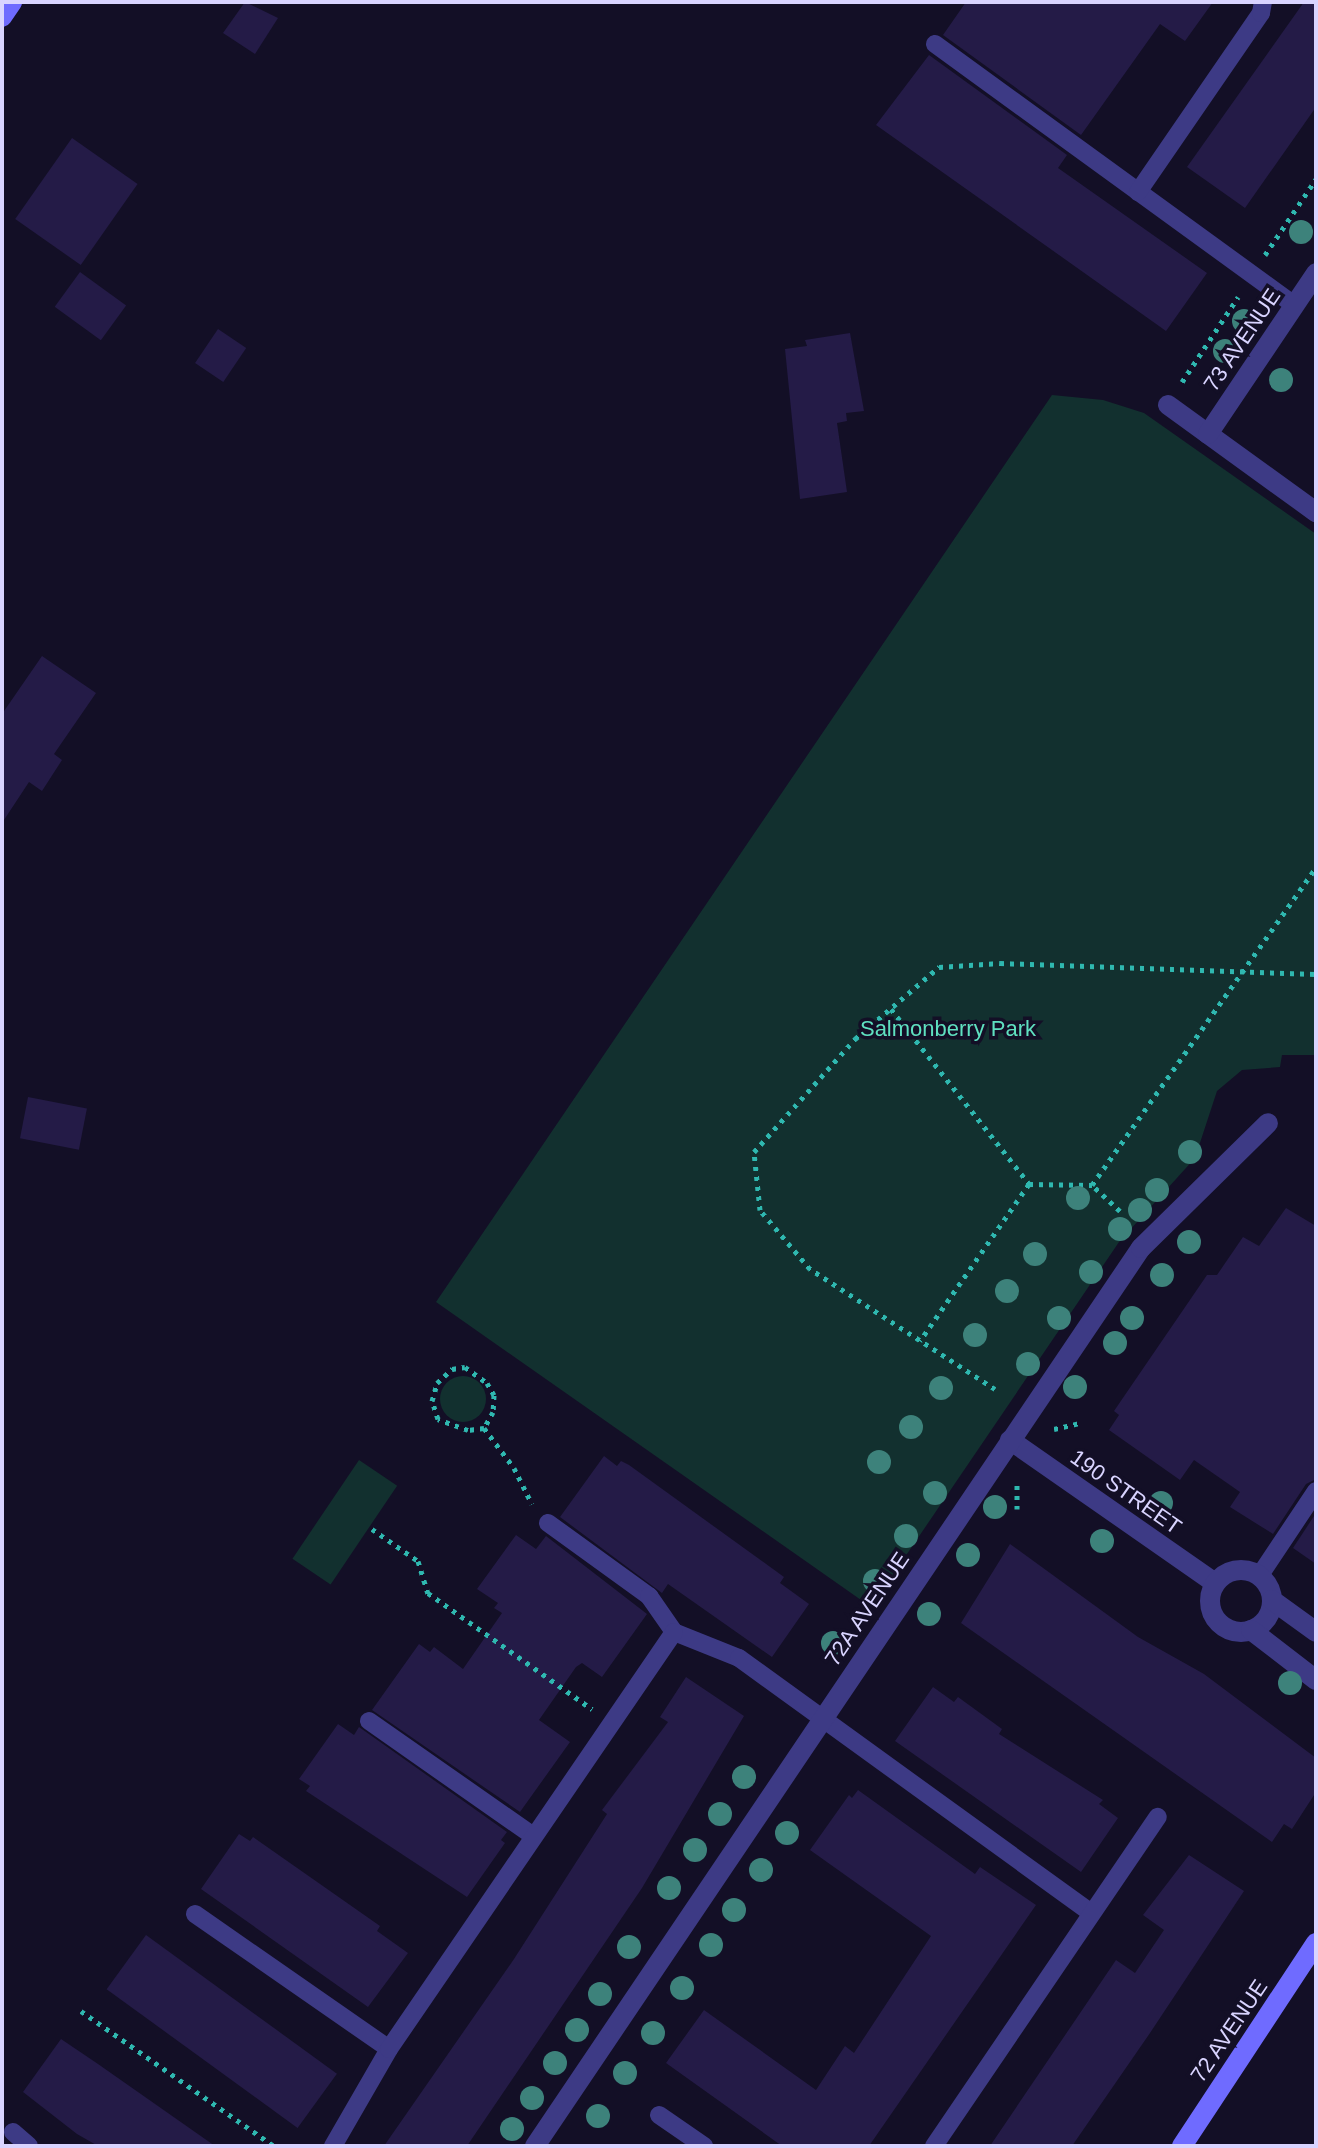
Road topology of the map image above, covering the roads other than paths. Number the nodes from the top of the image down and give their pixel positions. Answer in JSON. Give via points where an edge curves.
{"nodes":[{"id":1,"x":12,"y":2,"type":"edge"},
{"id":2,"x":1263,"y":2,"type":"edge"},
{"id":3,"x":2,"y":17,"type":"edge"},
{"id":4,"x":935,"y":44,"type":"dead end"},
{"id":5,"x":1138,"y":192,"type":"junction"},
{"id":6,"x":1316,"y":273,"type":"edge"},
{"id":7,"x":1294,"y":305,"type":"junction"},
{"id":8,"x":1168,"y":405,"type":"dead end"},
{"id":9,"x":1208,"y":434,"type":"junction"},
{"id":10,"x":1316,"y":512,"type":"edge"},
{"id":11,"x":1268,"y":1123,"type":"dead end"},
{"id":12,"x":1010,"y":1440,"type":"junction"},
{"id":13,"x":1316,"y":1491,"type":"edge"},
{"id":14,"x":548,"y":1523,"type":"road end"},
{"id":15,"x":1260,"y":1575,"type":"junction"},
{"id":16,"x":1215,"y":1583,"type":"junction"},
{"id":17,"x":1272,"y":1600,"type":"junction"},
{"id":18,"x":1251,"y":1630,"type":"junction"},
{"id":19,"x":674,"y":1632,"type":"junction"},
{"id":20,"x":1316,"y":1632,"type":"edge"},
{"id":21,"x":1316,"y":1680,"type":"edge"},
{"id":22,"x":369,"y":1721,"type":"dead end"},
{"id":23,"x":821,"y":1721,"type":"junction"},
{"id":24,"x":1158,"y":1817,"type":"dead end"},
{"id":25,"x":533,"y":1836,"type":"junction"},
{"id":26,"x":1090,"y":1912,"type":"junction"},
{"id":27,"x":195,"y":1914,"type":"dead end"},
{"id":28,"x":1316,"y":1943,"type":"edge"},
{"id":29,"x":389,"y":2049,"type":"junction"},
{"id":30,"x":659,"y":2115,"type":"dead end"},
{"id":31,"x":13,"y":2132,"type":"dead end"},
{"id":32,"x":29,"y":2146,"type":"edge"},
{"id":33,"x":333,"y":2146,"type":"edge"},
{"id":34,"x":535,"y":2146,"type":"edge"},
{"id":35,"x":704,"y":2146,"type":"edge"},
{"id":36,"x":934,"y":2146,"type":"edge"},
{"id":37,"x":1182,"y":2146,"type":"edge"}],
"edges":[{"from":1,"to":3,"type":"main road"},
{"from":2,"to":5,"type":"lane","via":[[1261,13]]},
{"from":4,"to":5,"type":"lane"},
{"from":5,"to":7,"type":"lane"},
{"from":6,"to":7,"type":"street","name":"73 AVENUE"},
{"from":7,"to":9,"type":"street","name":"73 AVENUE"},
{"from":8,"to":9,"type":"street"},
{"from":9,"to":10,"type":"street"},
{"from":11,"to":12,"type":"street","name":"72A AVENUE","via":[[1141,1248]]},
{"from":12,"to":16,"type":"street","name":"190 STREET"},
{"from":12,"to":23,"type":"street","name":"72A AVENUE"},
{"from":13,"to":15,"type":"lane"},
{"from":14,"to":19,"type":"lane","via":[[649,1596]]},
{"from":15,"to":16,"type":"street","via":[[1236,1570]]},
{"from":15,"to":17,"type":"street"},
{"from":16,"to":18,"type":"street","via":[[1209,1601],[1216,1619],[1232,1631]]},
{"from":17,"to":18,"type":"street","via":[[1266,1619]]},
{"from":17,"to":20,"type":"street"},
{"from":18,"to":21,"type":"street"},
{"from":19,"to":23,"type":"lane","via":[[739,1658]]},
{"from":19,"to":25,"type":"lane"},
{"from":22,"to":25,"type":"lane"},
{"from":23,"to":26,"type":"lane"},
{"from":23,"to":34,"type":"street","name":"72A AVENUE"},
{"from":24,"to":26,"type":"lane"},
{"from":25,"to":29,"type":"lane"},
{"from":26,"to":36,"type":"lane"},
{"from":27,"to":29,"type":"lane"},
{"from":28,"to":37,"type":"main road","name":"72 AVENUE"},
{"from":29,"to":33,"type":"lane"},
{"from":30,"to":35,"type":"lane"},
{"from":31,"to":32,"type":"lane"}]}
